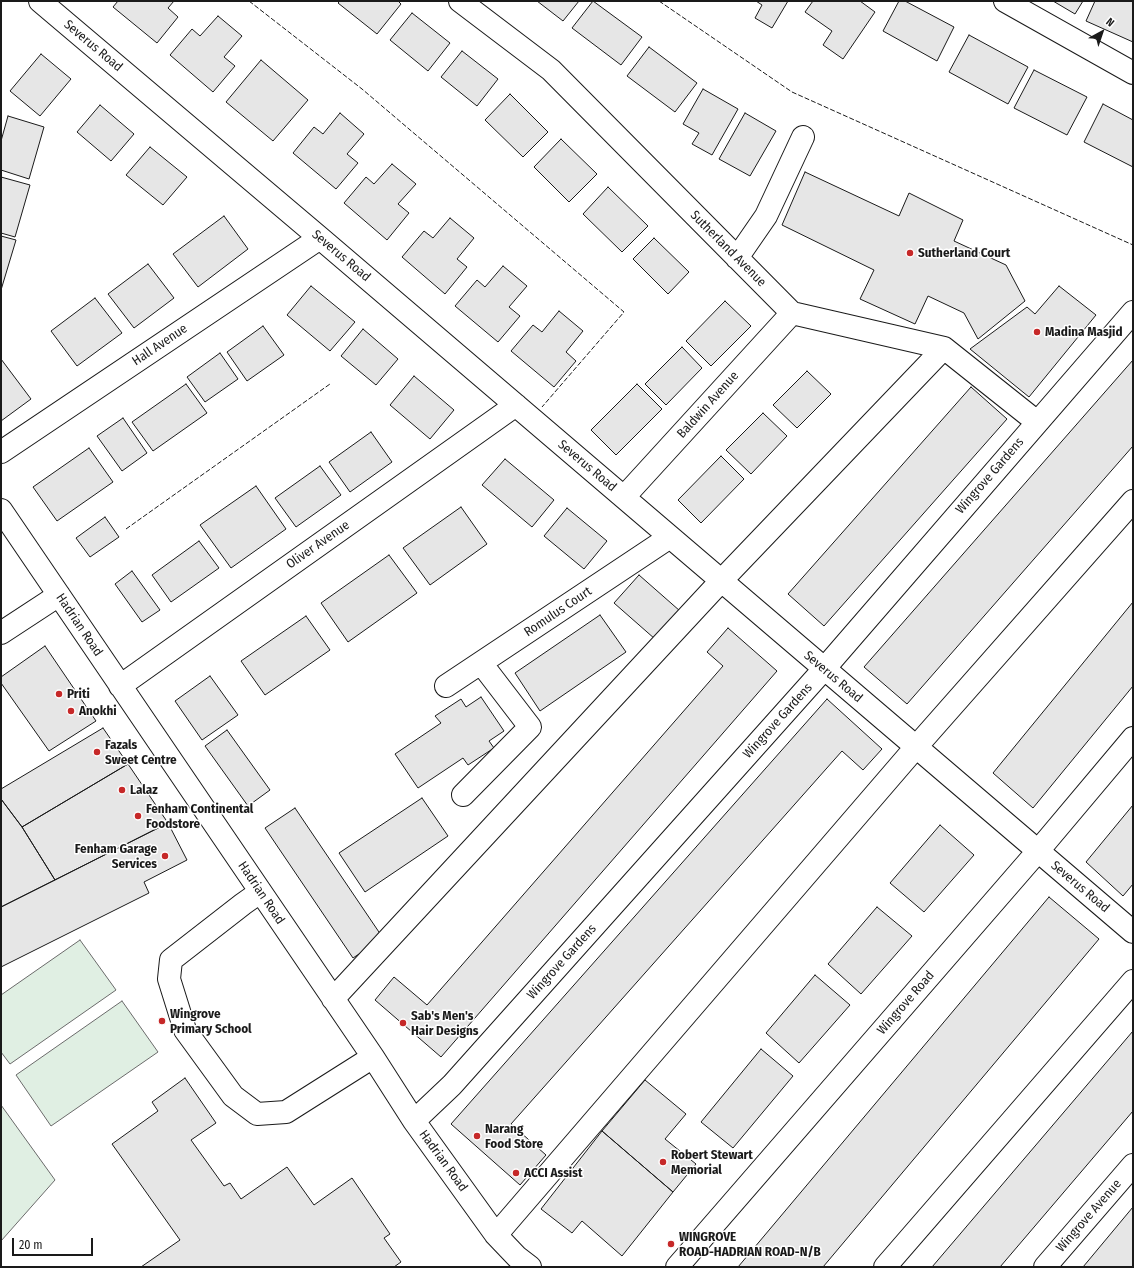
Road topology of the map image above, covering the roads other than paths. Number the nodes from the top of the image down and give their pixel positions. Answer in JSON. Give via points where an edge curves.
{"nodes":[{"id":1,"x":40,"y":1,"type":"edge"},
{"id":2,"x":460,"y":1,"type":"edge"},
{"id":3,"x":1005,"y":1,"type":"edge"},
{"id":4,"x":1133,"y":73,"type":"edge"},
{"id":5,"x":803,"y":137,"type":"dead end"},
{"id":6,"x":320,"y":238,"type":"junction"},
{"id":7,"x":737,"y":258,"type":"junction"},
{"id":8,"x":1133,"y":312,"type":"edge"},
{"id":9,"x":792,"y":313,"type":"junction"},
{"id":10,"x":944,"y":348,"type":"junction"},
{"id":11,"x":516,"y":405,"type":"junction"},
{"id":12,"x":1037,"y":422,"type":"junction"},
{"id":13,"x":1,"y":452,"type":"edge"},
{"id":14,"x":624,"y":497,"type":"junction"},
{"id":15,"x":1133,"y":501,"type":"edge"},
{"id":16,"x":1,"y":510,"type":"edge"},
{"id":17,"x":670,"y":537,"type":"junction"},
{"id":18,"x":722,"y":581,"type":"junction"},
{"id":19,"x":59,"y":595,"type":"junction"},
{"id":20,"x":1,"y":633,"type":"edge"},
{"id":21,"x":481,"y":663,"type":"junction"},
{"id":22,"x":824,"y":669,"type":"junction"},
{"id":23,"x":120,"y":686,"type":"junction"},
{"id":24,"x":446,"y":686,"type":"dead end"},
{"id":25,"x":1133,"y":738,"type":"edge"},
{"id":26,"x":916,"y":747,"type":"junction"},
{"id":27,"x":463,"y":795,"type":"dead end"},
{"id":28,"x":1038,"y":851,"type":"junction"},
{"id":29,"x":260,"y":892,"type":"junction"},
{"id":30,"x":1133,"y":932,"type":"edge"},
{"id":31,"x":1133,"y":981,"type":"edge"},
{"id":32,"x":333,"y":1000,"type":"junction"},
{"id":33,"x":373,"y":1057,"type":"junction"},
{"id":34,"x":414,"y":1121,"type":"junction"},
{"id":35,"x":1133,"y":1165,"type":"edge"},
{"id":36,"x":496,"y":1235,"type":"junction"},
{"id":37,"x":517,"y":1264,"type":"edge"},
{"id":38,"x":677,"y":1267,"type":"edge"},
{"id":39,"x":885,"y":1267,"type":"edge"},
{"id":40,"x":1045,"y":1267,"type":"edge"}],
"edges":[{"from":1,"to":6,"type":"street","name":"Severus Road"},
{"from":2,"to":7,"type":"street","name":"Sutherland Avenue","via":[[551,70]]},
{"from":3,"to":4,"type":"street"},
{"from":5,"to":7,"type":"street","via":[[766,216]]},
{"from":6,"to":11,"type":"street","name":"Severus Road"},
{"from":6,"to":13,"type":"street","name":"Hall Avenue"},
{"from":7,"to":9,"type":"street","name":"Sutherland Avenue"},
{"from":8,"to":12,"type":"street","name":"Wingrove Gardens"},
{"from":9,"to":10,"type":"street"},
{"from":9,"to":14,"type":"street","name":"Baldwin Avenue"},
{"from":10,"to":12,"type":"street"},
{"from":10,"to":18,"type":"street"},
{"from":11,"to":14,"type":"street","name":"Severus Road"},
{"from":11,"to":23,"type":"street","name":"Oliver Avenue"},
{"from":12,"to":22,"type":"street","name":"Wingrove Gardens"},
{"from":14,"to":17,"type":"street","name":"Severus Road"},
{"from":15,"to":26,"type":"street"},
{"from":16,"to":19,"type":"street","name":"Hadrian Road"},
{"from":17,"to":18,"type":"street","name":"Severus Road"},
{"from":17,"to":21,"type":"street","name":"Romulus Court"},
{"from":18,"to":22,"type":"street","name":"Severus Road"},
{"from":18,"to":32,"type":"street"},
{"from":19,"to":20,"type":"street"},
{"from":19,"to":23,"type":"street","name":"Hadrian Road"},
{"from":21,"to":24,"type":"street","name":"Romulus Court"},
{"from":21,"to":27,"type":"street","via":[[530,727]]},
{"from":22,"to":26,"type":"street","name":"Severus Road"},
{"from":22,"to":34,"type":"street","name":"Wingrove Gardens","via":[[452,1085]]},
{"from":23,"to":29,"type":"street","name":"Hadrian Road"},
{"from":25,"to":28,"type":"street","name":"Wingrove Road"},
{"from":26,"to":28,"type":"street","name":"Severus Road"},
{"from":26,"to":36,"type":"street"},
{"from":28,"to":30,"type":"street","name":"Severus Road"},
{"from":28,"to":38,"type":"street","name":"Wingrove Road"},
{"from":29,"to":32,"type":"street","name":"Hadrian Road"},
{"from":29,"to":33,"type":"street","via":[[171,960],[169,979],[185,1030],[233,1096],[257,1114],[286,1112]]},
{"from":31,"to":39,"type":"street"},
{"from":32,"to":33,"type":"street","name":"Hadrian Road"},
{"from":33,"to":34,"type":"street","name":"Hadrian Road"},
{"from":34,"to":36,"type":"street","name":"Hadrian Road"},
{"from":35,"to":40,"type":"street","name":"Wingrove Avenue"},
{"from":36,"to":37,"type":"street","name":"Hadrian Road"}]}
